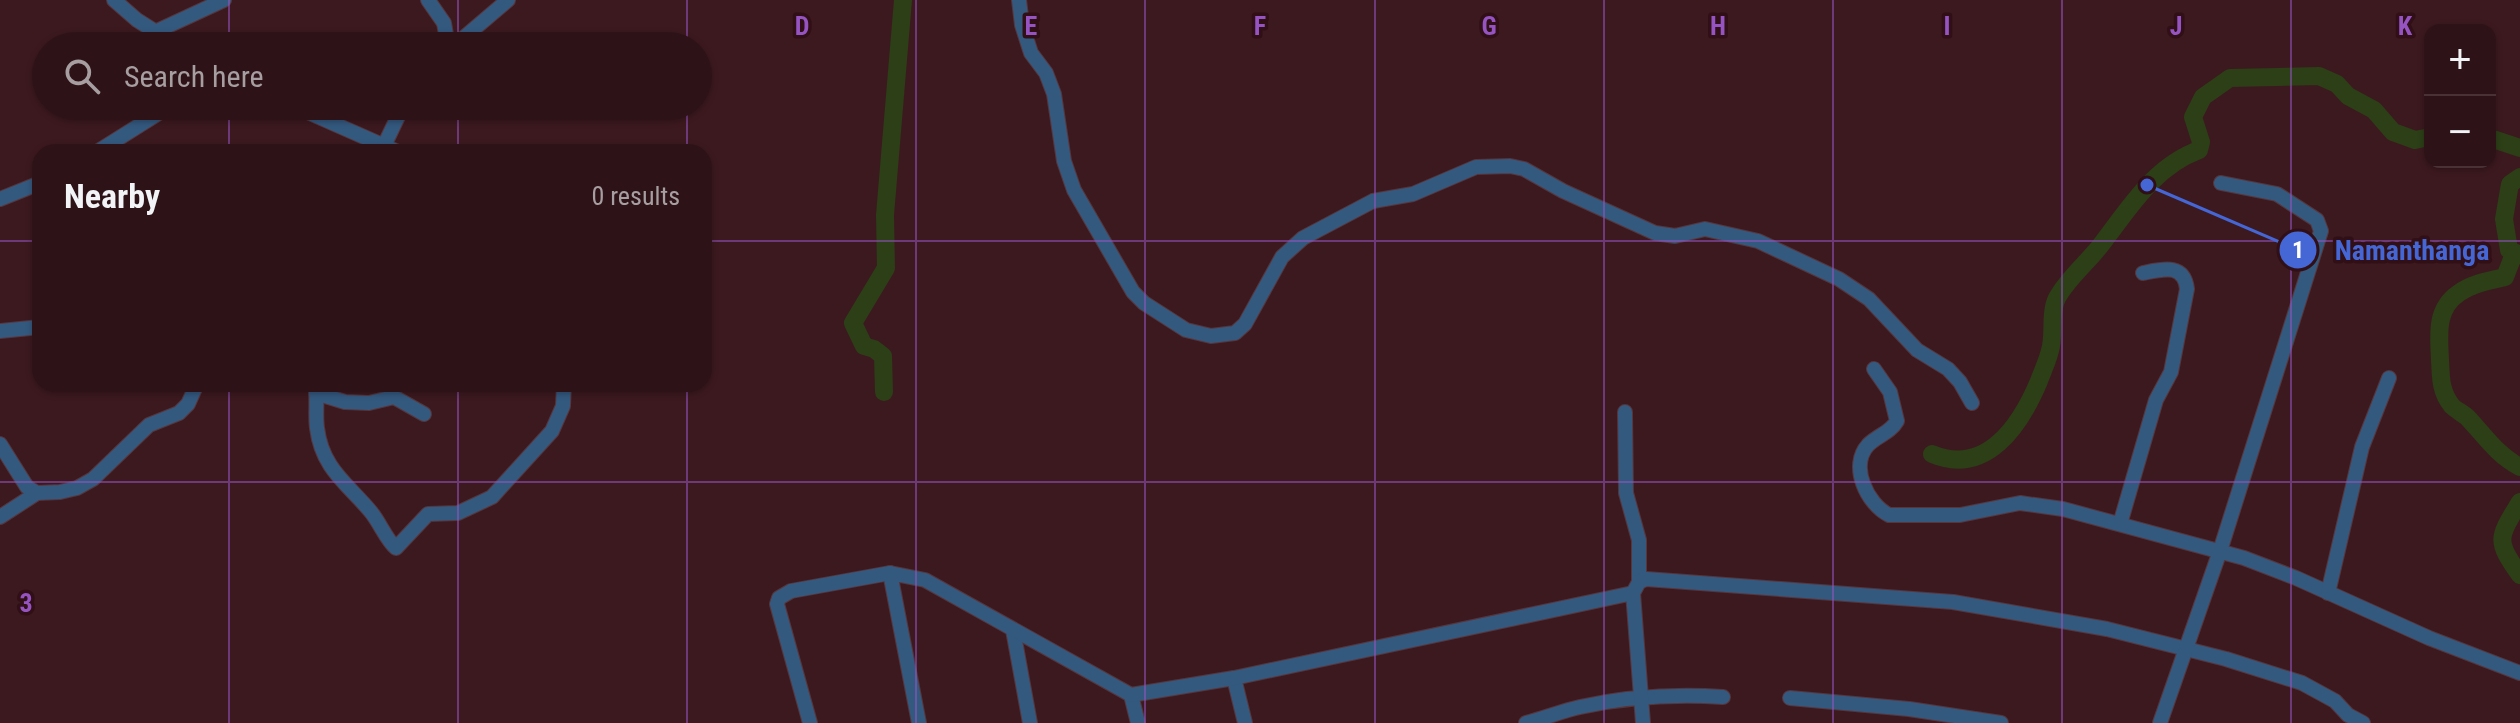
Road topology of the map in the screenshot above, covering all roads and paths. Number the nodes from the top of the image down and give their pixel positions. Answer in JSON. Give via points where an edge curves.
{"nodes":[{"id":1,"x":114,"y":0,"type":"edge"},
{"id":2,"x":224,"y":0,"type":"edge"},
{"id":3,"x":428,"y":0,"type":"edge"},
{"id":4,"x":508,"y":0,"type":"edge"},
{"id":5,"x":1019,"y":0,"type":"edge"},
{"id":6,"x":155,"y":32,"type":"joint"},
{"id":7,"x":447,"y":32,"type":"edge"},
{"id":8,"x":468,"y":32,"type":"edge"},
{"id":9,"x":148,"y":120,"type":"edge"},
{"id":10,"x":324,"y":120,"type":"edge"},
{"id":11,"x":396,"y":120,"type":"edge"},
{"id":12,"x":110,"y":144,"type":"edge"},
{"id":13,"x":375,"y":144,"type":"edge"},
{"id":14,"x":385,"y":144,"type":"edge"},
{"id":15,"x":2221,"y":183,"type":"dead end"},
{"id":16,"x":32,"y":186,"type":"edge"},
{"id":17,"x":0,"y":199,"type":"edge"},
{"id":18,"x":2143,"y":273,"type":"dead end"},
{"id":19,"x":32,"y":328,"type":"edge"},
{"id":20,"x":0,"y":331,"type":"edge"},
{"id":21,"x":1874,"y":369,"type":"dead end"},
{"id":22,"x":2389,"y":378,"type":"dead end"},
{"id":23,"x":193,"y":392,"type":"edge"},
{"id":24,"x":316,"y":392,"type":"edge"},
{"id":25,"x":322,"y":392,"type":"edge"},
{"id":26,"x":564,"y":392,"type":"edge"},
{"id":27,"x":1972,"y":403,"type":"dead end"},
{"id":28,"x":1625,"y":412,"type":"dead end"},
{"id":29,"x":424,"y":414,"type":"dead end"},
{"id":30,"x":0,"y":444,"type":"edge"},
{"id":31,"x":37,"y":493,"type":"junction"},
{"id":32,"x":0,"y":517,"type":"edge"},
{"id":33,"x":2120,"y":524,"type":"junction"},
{"id":34,"x":2220,"y":551,"type":"junction"},
{"id":35,"x":890,"y":573,"type":"junction"},
{"id":36,"x":1636,"y":587,"type":"junction"},
{"id":37,"x":2328,"y":593,"type":"junction"},
{"id":38,"x":1013,"y":630,"type":"junction"},
{"id":39,"x":2185,"y":649,"type":"junction"},
{"id":40,"x":2520,"y":673,"type":"edge"},
{"id":41,"x":1234,"y":678,"type":"junction"},
{"id":42,"x":1131,"y":695,"type":"junction"},
{"id":43,"x":1723,"y":697,"type":"dead end"},
{"id":44,"x":1790,"y":698,"type":"dead end"},
{"id":45,"x":1642,"y":699,"type":"junction"},
{"id":46,"x":810,"y":723,"type":"edge"},
{"id":47,"x":919,"y":723,"type":"edge"},
{"id":48,"x":1030,"y":723,"type":"edge"},
{"id":49,"x":1138,"y":723,"type":"edge"},
{"id":50,"x":1245,"y":723,"type":"edge"},
{"id":51,"x":1526,"y":723,"type":"edge"},
{"id":52,"x":1643,"y":723,"type":"edge"},
{"id":53,"x":2001,"y":723,"type":"edge"},
{"id":54,"x":2160,"y":723,"type":"edge"},
{"id":55,"x":2363,"y":723,"type":"edge"}],
"edges":[{"from":1,"to":6,"type":"street"},
{"from":2,"to":6,"type":"street"},
{"from":3,"to":7,"type":"street"},
{"from":4,"to":8,"type":"street"},
{"from":5,"to":27,"type":"street","via":[[1031,53],[1054,94],[1074,190],[1133,292],[1186,330],[1211,336],[1235,333],[1282,257],[1303,238],[1373,201],[1413,194],[1476,167],[1510,166],[1655,233],[1675,236],[1705,229],[1758,241],[1839,279],[1869,299],[1917,350],[1948,369]]},
{"from":9,"to":12,"type":"street"},
{"from":10,"to":13,"type":"street"},
{"from":11,"to":14,"type":"street"},
{"from":15,"to":34,"type":"street","via":[[2277,194],[2317,220],[2321,231]]},
{"from":16,"to":17,"type":"street"},
{"from":18,"to":33,"type":"street","via":[[2169,268],[2180,272],[2187,289],[2171,372],[2156,400]]},
{"from":19,"to":20,"type":"street"},
{"from":21,"to":33,"type":"street","via":[[1890,392],[1897,421],[1865,448],[1860,463],[1867,494],[1881,512],[1960,515],[2020,503]]},
{"from":22,"to":37,"type":"street","via":[[2362,447]]},
{"from":23,"to":31,"type":"street","via":[[179,413],[149,425],[93,479],[69,490]]},
{"from":24,"to":26,"type":"street","via":[[317,429],[333,473],[364,503],[396,548],[428,514],[458,513],[492,497],[552,431]]},
{"from":25,"to":29,"type":"street","via":[[334,400],[357,403],[394,397]]},
{"from":28,"to":36,"type":"street","via":[[1626,493],[1639,540]]},
{"from":30,"to":31,"type":"street","via":[[27,487]]},
{"from":31,"to":32,"type":"street"},
{"from":33,"to":34,"type":"street"},
{"from":34,"to":37,"type":"street"},
{"from":34,"to":39,"type":"street"},
{"from":35,"to":38,"type":"street","via":[[925,580]]},
{"from":35,"to":46,"type":"street","via":[[791,591],[779,598]]},
{"from":35,"to":47,"type":"street"},
{"from":36,"to":39,"type":"street","via":[[1646,579],[1953,602],[2107,629]]},
{"from":36,"to":41,"type":"street"},
{"from":36,"to":45,"type":"street"},
{"from":37,"to":40,"type":"street"},
{"from":38,"to":42,"type":"street"},
{"from":38,"to":48,"type":"street"},
{"from":39,"to":54,"type":"street"},
{"from":39,"to":55,"type":"street","via":[[2302,683]]},
{"from":41,"to":42,"type":"street"},
{"from":41,"to":50,"type":"street"},
{"from":42,"to":49,"type":"street"},
{"from":43,"to":45,"type":"street"},
{"from":44,"to":53,"type":"street"},
{"from":45,"to":51,"type":"street","via":[[1580,707]]},
{"from":45,"to":52,"type":"street"}]}
